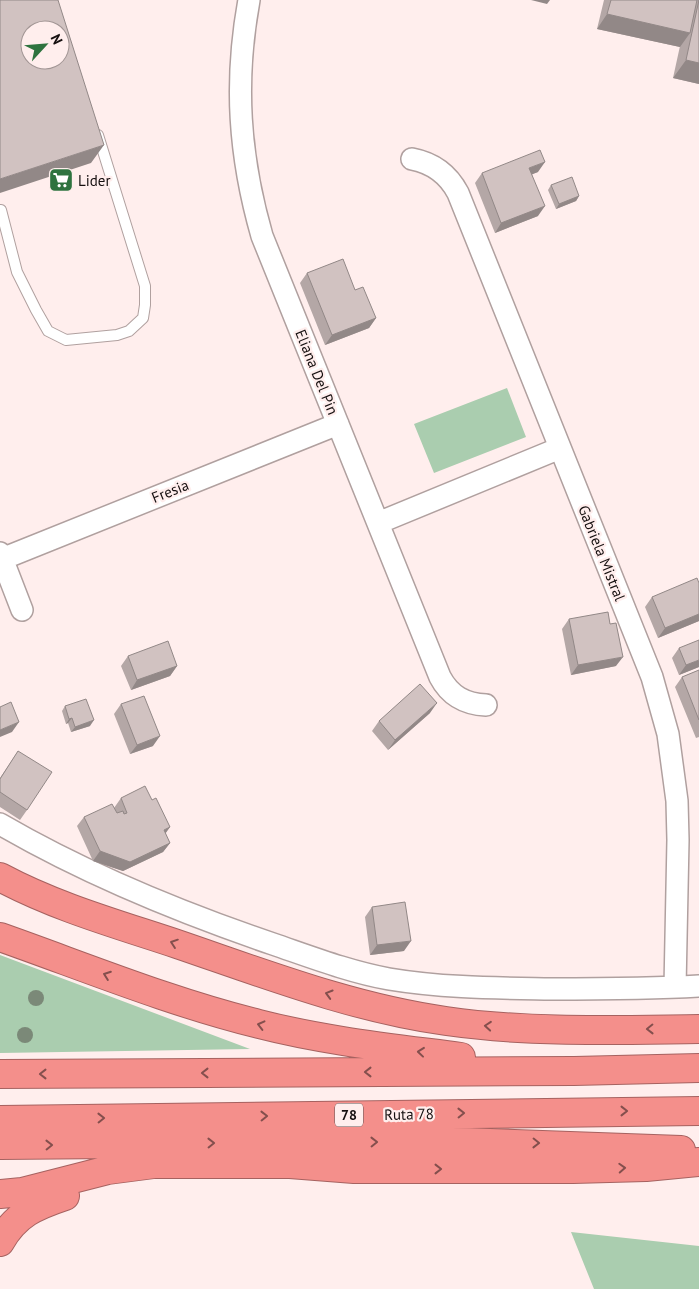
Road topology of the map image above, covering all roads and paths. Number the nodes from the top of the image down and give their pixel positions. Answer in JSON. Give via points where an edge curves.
{"nodes":[{"id":1,"x":249,"y":0,"type":"edge"},
{"id":2,"x":94,"y":124,"type":"edge"},
{"id":3,"x":412,"y":159,"type":"dead end"},
{"id":4,"x":0,"y":210,"type":"edge"},
{"id":5,"x":338,"y":424,"type":"junction"},
{"id":6,"x":560,"y":448,"type":"junction"},
{"id":7,"x":378,"y":523,"type":"junction"},
{"id":8,"x":1,"y":556,"type":"edge"},
{"id":9,"x":22,"y":610,"type":"dead end"},
{"id":10,"x":486,"y":705,"type":"dead end"},
{"id":11,"x":0,"y":824,"type":"edge"},
{"id":12,"x":0,"y":877,"type":"edge"},
{"id":13,"x":0,"y":936,"type":"edge"},
{"id":14,"x":699,"y":986,"type":"edge"},
{"id":15,"x":675,"y":987,"type":"junction"},
{"id":16,"x":699,"y":1028,"type":"edge"},
{"id":17,"x":699,"y":1068,"type":"edge"},
{"id":18,"x":574,"y":1071,"type":"junction"},
{"id":19,"x":0,"y":1074,"type":"edge"},
{"id":20,"x":699,"y":1111,"type":"edge"},
{"id":21,"x":0,"y":1120,"type":"edge"},
{"id":22,"x":0,"y":1145,"type":"edge"},
{"id":23,"x":699,"y":1151,"type":"edge"},
{"id":24,"x":699,"y":1162,"type":"edge"},
{"id":25,"x":354,"y":1169,"type":"junction"},
{"id":26,"x":0,"y":1194,"type":"edge"},
{"id":27,"x":0,"y":1242,"type":"edge"}],
"edges":[{"from":1,"to":5,"type":"street","name":"Eliana Del Pin","via":[[239,86],[247,178],[262,236]]},
{"from":2,"to":4,"type":"lane","via":[[145,286],[143,318],[128,331],[117,335],[66,340],[48,331],[17,272]]},
{"from":3,"to":6,"type":"street","name":"Gabriela Mistral","via":[[440,170],[453,184]]},
{"from":5,"to":7,"type":"street","name":"Eliana Del Pin"},
{"from":5,"to":8,"type":"street","name":"Fresia"},
{"from":6,"to":7,"type":"street"},
{"from":6,"to":15,"type":"street","name":"Gabriela Mistral","via":[[652,677],[668,734],[677,801]]},
{"from":7,"to":10,"type":"street","name":"Eliana Del Pin","via":[[444,685],[465,702]]},
{"from":8,"to":9,"type":"street","name":"Fresia"},
{"from":11,"to":15,"type":"street","via":[[68,860],[179,910],[354,971],[461,988]]},
{"from":16,"to":12,"type":"highway","one_way":true,"via":[[526,1029],[444,1021],[396,1012],[303,986],[80,912]]},
{"from":18,"to":13,"type":"highway","one_way":true,"via":[[362,1045],[260,1024],[161,994]]},
{"from":14,"to":15,"type":"street"},
{"from":17,"to":18,"type":"highway"},
{"from":18,"to":19,"type":"highway","one_way":true},
{"from":21,"to":20,"type":"highway","name":"Ruta 78","number":"78","one_way":true},
{"from":22,"to":23,"type":"highway","one_way":true,"via":[[436,1141]]},
{"from":25,"to":24,"type":"highway","one_way":true,"via":[[612,1168]]},
{"from":25,"to":26,"type":"highway","via":[[178,1162],[108,1170],[22,1192]]},
{"from":25,"to":27,"type":"highway","via":[[298,1176],[138,1181],[99,1188],[63,1197],[27,1212],[6,1231]]}]}
